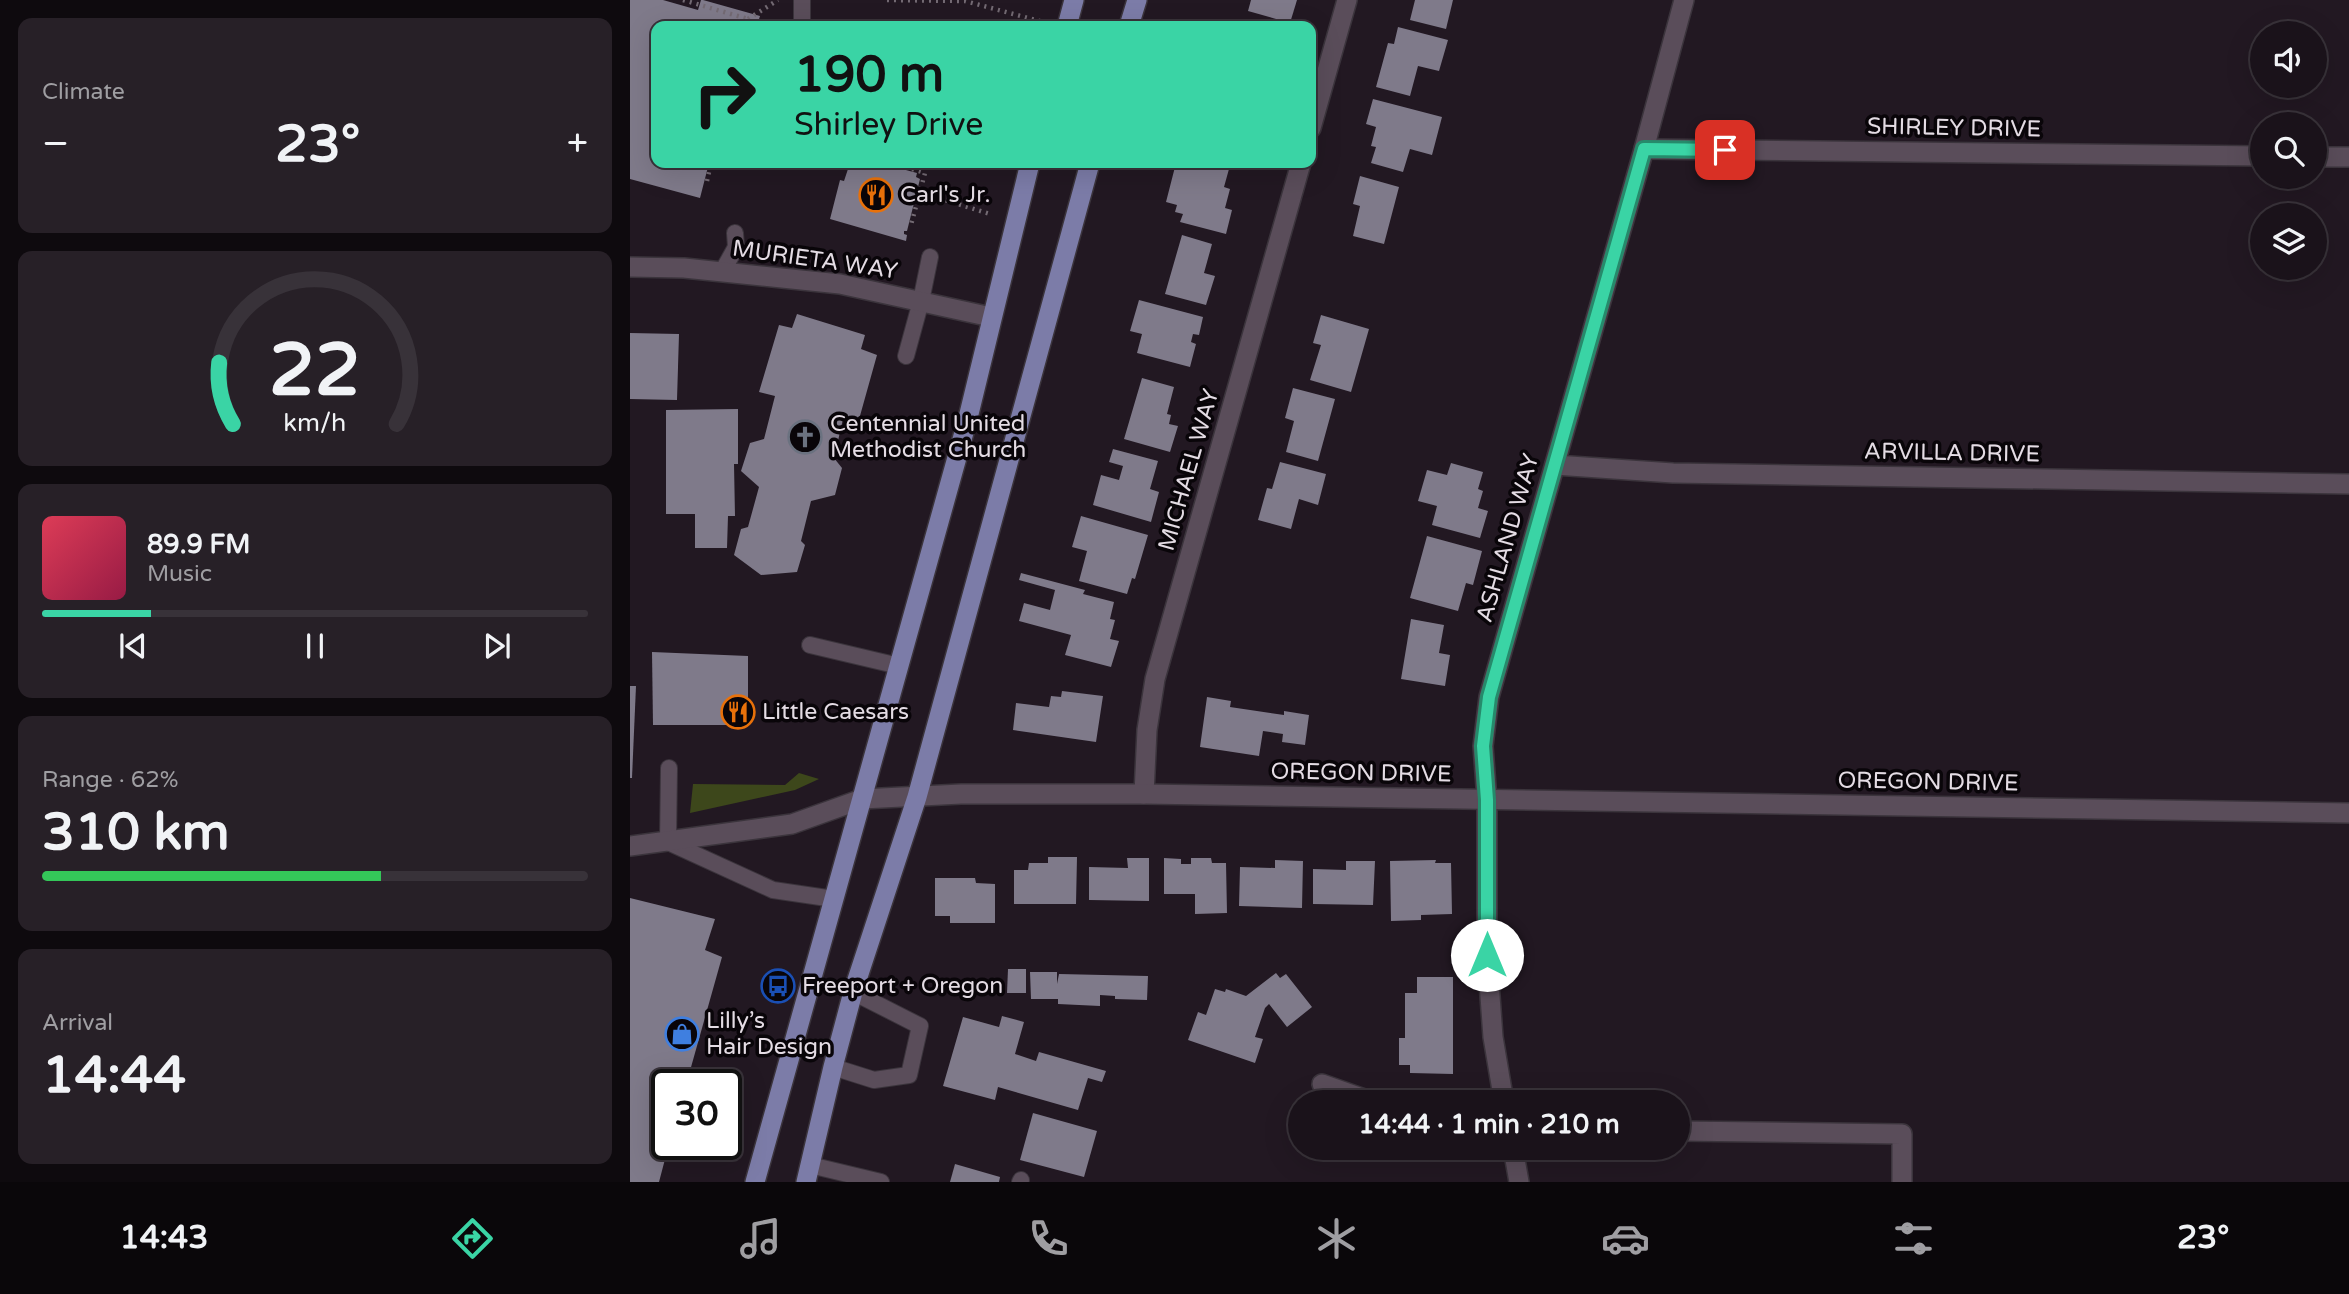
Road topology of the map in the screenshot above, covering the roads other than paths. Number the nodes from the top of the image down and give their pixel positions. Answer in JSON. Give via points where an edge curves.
{"nodes":[{"id":1,"x":802,"y":0,"type":"edge"},
{"id":2,"x":1074,"y":0,"type":"edge"},
{"id":3,"x":1137,"y":0,"type":"edge"},
{"id":4,"x":1347,"y":0,"type":"edge"},
{"id":5,"x":1684,"y":0,"type":"edge"},
{"id":6,"x":802,"y":21,"type":"edge"},
{"id":7,"x":1068,"y":21,"type":"edge"},
{"id":8,"x":1131,"y":21,"type":"edge"},
{"id":9,"x":1316,"y":110,"type":"edge"},
{"id":10,"x":1644,"y":149,"type":"junction"},
{"id":11,"x":2250,"y":156,"type":"edge"},
{"id":12,"x":2327,"y":157,"type":"edge"},
{"id":13,"x":2349,"y":157,"type":"edge"},
{"id":14,"x":1029,"y":168,"type":"edge"},
{"id":15,"x":1089,"y":168,"type":"edge"},
{"id":16,"x":1300,"y":168,"type":"edge"},
{"id":17,"x":735,"y":233,"type":"dead end"},
{"id":18,"x":930,"y":257,"type":"dead end"},
{"id":19,"x":630,"y":267,"type":"edge"},
{"id":20,"x":723,"y":272,"type":"junction"},
{"id":21,"x":921,"y":302,"type":"junction"},
{"id":22,"x":990,"y":317,"type":"junction"},
{"id":23,"x":906,"y":356,"type":"dead end"},
{"id":24,"x":1555,"y":465,"type":"junction"},
{"id":25,"x":2349,"y":484,"type":"edge"},
{"id":26,"x":810,"y":645,"type":"dead end"},
{"id":27,"x":899,"y":666,"type":"junction"},
{"id":28,"x":669,"y":768,"type":"dead end"},
{"id":29,"x":1144,"y":794,"type":"junction"},
{"id":30,"x":917,"y":797,"type":"junction"},
{"id":31,"x":862,"y":799,"type":"junction"},
{"id":32,"x":1487,"y":800,"type":"junction"},
{"id":33,"x":2349,"y":813,"type":"edge"},
{"id":34,"x":668,"y":842,"type":"junction"},
{"id":35,"x":630,"y":846,"type":"edge"},
{"id":36,"x":834,"y":899,"type":"junction"},
{"id":37,"x":853,"y":992,"type":"junction"},
{"id":38,"x":833,"y":1067,"type":"junction"},
{"id":39,"x":1322,"y":1084,"type":"dead end"},
{"id":40,"x":1339,"y":1090,"type":"edge"},
{"id":41,"x":1502,"y":1090,"type":"edge"},
{"id":42,"x":1690,"y":1130,"type":"edge"},
{"id":43,"x":1515,"y":1160,"type":"edge"},
{"id":44,"x":808,"y":1173,"type":"edge"},
{"id":45,"x":755,"y":1182,"type":"edge"},
{"id":46,"x":881,"y":1182,"type":"edge"},
{"id":47,"x":1519,"y":1182,"type":"edge"},
{"id":48,"x":1902,"y":1182,"type":"edge"}],
"edges":[{"from":1,"to":6,"type":"lane"},
{"from":2,"to":7,"type":"main road"},
{"from":3,"to":8,"type":"main road"},
{"from":4,"to":9,"type":"street"},
{"from":5,"to":10,"type":"street","name":"ASHLAND WAY"},
{"from":10,"to":11,"type":"street","name":"SHIRLEY DRIVE"},
{"from":10,"to":24,"type":"street","name":"ASHLAND WAY"},
{"from":12,"to":13,"type":"street"},
{"from":14,"to":22,"type":"main road"},
{"from":15,"to":30,"type":"main road"},
{"from":16,"to":29,"type":"street","name":"MICHAEL WAY","via":[[1155,680]]},
{"from":17,"to":20,"type":"lane","via":[[736,247]]},
{"from":18,"to":21,"type":"lane"},
{"from":19,"to":20,"type":"street","name":"MURIETA WAY"},
{"from":20,"to":21,"type":"street","name":"MURIETA WAY","via":[[840,284]]},
{"from":21,"to":22,"type":"street","name":"MURIETA WAY"},
{"from":21,"to":23,"type":"lane"},
{"from":22,"to":27,"type":"main road","via":[[968,418]]},
{"from":24,"to":25,"type":"street","name":"ARVILLA DRIVE","via":[[1673,473]]},
{"from":24,"to":32,"type":"street","name":"ASHLAND WAY","via":[[1489,697],[1483,746]]},
{"from":26,"to":27,"type":"lane"},
{"from":27,"to":31,"type":"main road"},
{"from":28,"to":34,"type":"lane"},
{"from":29,"to":30,"type":"street","name":"OREGON DRIVE"},
{"from":29,"to":32,"type":"street","name":"OREGON DRIVE"},
{"from":30,"to":31,"type":"street","name":"OREGON DRIVE"},
{"from":30,"to":37,"type":"main road"},
{"from":31,"to":34,"type":"street","name":"OREGON DRIVE","via":[[792,824]]},
{"from":31,"to":36,"type":"main road"},
{"from":32,"to":33,"type":"street","name":"OREGON DRIVE"},
{"from":32,"to":41,"type":"street","name":"ASHLAND WAY","via":[[1487,955]]},
{"from":34,"to":35,"type":"street","name":"OREGON DRIVE"},
{"from":34,"to":36,"type":"lane","via":[[773,890]]},
{"from":36,"to":45,"type":"main road"},
{"from":37,"to":38,"type":"main road"},
{"from":37,"to":38,"type":"lane","via":[[920,1026],[909,1075],[874,1080]]},
{"from":38,"to":44,"type":"main road"},
{"from":39,"to":40,"type":"street"},
{"from":42,"to":48,"type":"street","via":[[1902,1133]]},
{"from":43,"to":47,"type":"street"},
{"from":44,"to":46,"type":"lane"}]}
